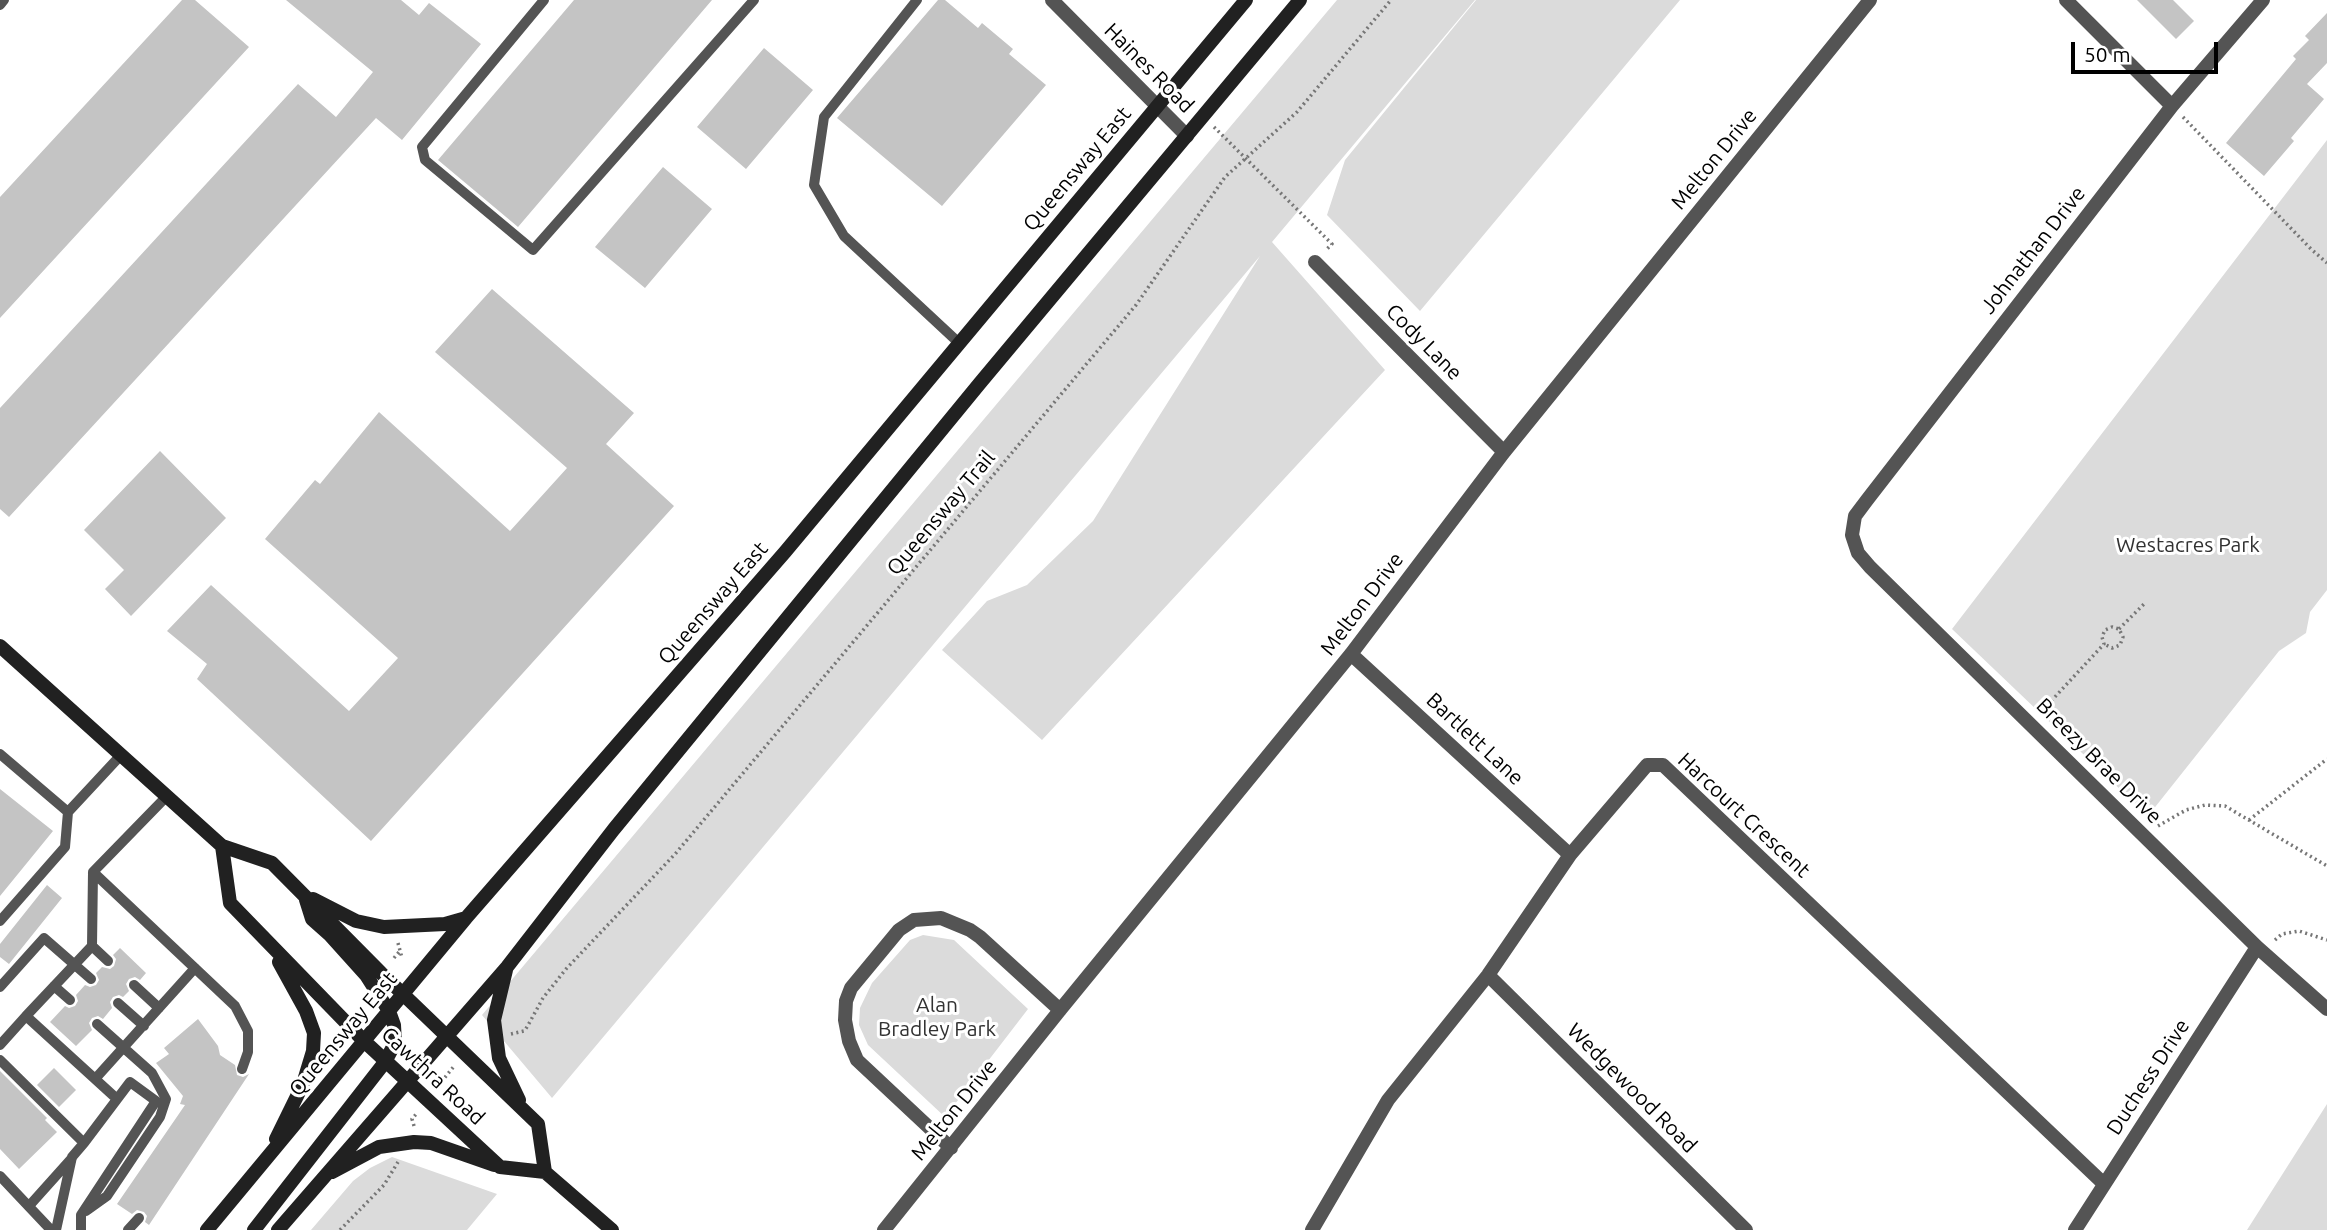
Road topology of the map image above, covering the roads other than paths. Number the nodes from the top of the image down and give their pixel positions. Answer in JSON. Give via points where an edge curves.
{"nodes":[{"id":1,"x":4,"y":0,"type":"edge"},
{"id":2,"x":544,"y":0,"type":"edge"},
{"id":3,"x":754,"y":0,"type":"edge"},
{"id":4,"x":917,"y":0,"type":"edge"},
{"id":5,"x":1052,"y":0,"type":"edge"},
{"id":6,"x":1246,"y":0,"type":"edge"},
{"id":7,"x":1300,"y":0,"type":"edge"},
{"id":8,"x":1870,"y":0,"type":"edge"},
{"id":9,"x":2066,"y":0,"type":"edge"},
{"id":10,"x":2263,"y":0,"type":"edge"},
{"id":11,"x":0,"y":5,"type":"edge"},
{"id":12,"x":1158,"y":106,"type":"junction"},
{"id":13,"x":2172,"y":106,"type":"junction"},
{"id":14,"x":1187,"y":136,"type":"junction"},
{"id":15,"x":1315,"y":262,"type":"road end"},
{"id":16,"x":959,"y":343,"type":"junction"},
{"id":17,"x":1504,"y":452,"type":"junction"},
{"id":18,"x":1852,"y":535,"type":"joint"},
{"id":19,"x":0,"y":646,"type":"edge"},
{"id":20,"x":1351,"y":654,"type":"junction"},
{"id":21,"x":0,"y":754,"type":"edge"},
{"id":22,"x":121,"y":755,"type":"junction"},
{"id":23,"x":167,"y":796,"type":"junction"},
{"id":24,"x":68,"y":812,"type":"junction"},
{"id":25,"x":222,"y":846,"type":"junction"},
{"id":26,"x":1570,"y":855,"type":"junction"},
{"id":27,"x":93,"y":872,"type":"junction"},
{"id":28,"x":304,"y":895,"type":"junction"},
{"id":29,"x":466,"y":918,"type":"junction"},
{"id":30,"x":0,"y":921,"type":"edge"},
{"id":31,"x":92,"y":946,"type":"junction"},
{"id":32,"x":270,"y":946,"type":"junction"},
{"id":33,"x":2257,"y":947,"type":"junction"},
{"id":34,"x":108,"y":961,"type":"dead end"},
{"id":35,"x":74,"y":964,"type":"junction"},
{"id":36,"x":507,"y":967,"type":"junction"},
{"id":37,"x":195,"y":968,"type":"junction"},
{"id":38,"x":1488,"y":975,"type":"junction"},
{"id":39,"x":91,"y":979,"type":"dead end"},
{"id":40,"x":134,"y":985,"type":"dead end"},
{"id":41,"x":54,"y":986,"type":"junction"},
{"id":42,"x":0,"y":987,"type":"edge"},
{"id":43,"x":403,"y":994,"type":"junction"},
{"id":44,"x":71,"y":1000,"type":"dead end"},
{"id":45,"x":118,"y":1003,"type":"dead end"},
{"id":46,"x":159,"y":1008,"type":"junction"},
{"id":47,"x":2327,"y":1009,"type":"edge"},
{"id":48,"x":1060,"y":1010,"type":"junction"},
{"id":49,"x":389,"y":1011,"type":"junction"},
{"id":50,"x":26,"y":1016,"type":"junction"},
{"id":51,"x":97,"y":1024,"type":"dead end"},
{"id":52,"x":144,"y":1026,"type":"junction"},
{"id":53,"x":447,"y":1036,"type":"junction"},
{"id":54,"x":364,"y":1041,"type":"junction"},
{"id":55,"x":0,"y":1045,"type":"edge"},
{"id":56,"x":124,"y":1047,"type":"junction"},
{"id":57,"x":0,"y":1060,"type":"edge"},
{"id":58,"x":385,"y":1062,"type":"junction"},
{"id":59,"x":242,"y":1069,"type":"dead end"},
{"id":60,"x":94,"y":1079,"type":"junction"},
{"id":61,"x":405,"y":1082,"type":"junction"},
{"id":62,"x":117,"y":1099,"type":"junction"},
{"id":63,"x":522,"y":1108,"type":"junction"},
{"id":64,"x":84,"y":1143,"type":"junction"},
{"id":65,"x":951,"y":1147,"type":"junction"},
{"id":66,"x":72,"y":1157,"type":"junction"},
{"id":67,"x":266,"y":1160,"type":"junction"},
{"id":68,"x":500,"y":1167,"type":"junction"},
{"id":69,"x":545,"y":1172,"type":"junction"},
{"id":70,"x":0,"y":1176,"type":"edge"},
{"id":71,"x":325,"y":1176,"type":"junction"},
{"id":72,"x":2104,"y":1184,"type":"junction"},
{"id":73,"x":29,"y":1206,"type":"junction"},
{"id":74,"x":81,"y":1215,"type":"junction"},
{"id":75,"x":138,"y":1218,"type":"dead end"},
{"id":76,"x":1314,"y":1229,"type":"edge"},
{"id":77,"x":54,"y":1230,"type":"edge"},
{"id":78,"x":81,"y":1230,"type":"edge"},
{"id":79,"x":128,"y":1230,"type":"edge"},
{"id":80,"x":207,"y":1230,"type":"edge"},
{"id":81,"x":254,"y":1230,"type":"edge"},
{"id":82,"x":278,"y":1230,"type":"edge"},
{"id":83,"x":612,"y":1230,"type":"edge"},
{"id":84,"x":884,"y":1230,"type":"edge"},
{"id":85,"x":1746,"y":1230,"type":"edge"},
{"id":86,"x":2075,"y":1230,"type":"edge"}],
"edges":[{"from":1,"to":11,"type":"lane"},
{"from":2,"to":3,"type":"lane","via":[[422,147],[425,160],[533,250]]},
{"from":4,"to":16,"type":"lane","via":[[824,117],[814,185],[844,236]]},
{"from":5,"to":12,"type":"street","name":"Haines Road"},
{"from":6,"to":12,"type":"main road","name":"Queensway East"},
{"from":7,"to":14,"type":"main road"},
{"from":8,"to":17,"type":"street","name":"Melton Drive"},
{"from":9,"to":13,"type":"street"},
{"from":10,"to":13,"type":"street","name":"Johnathan Drive"},
{"from":12,"to":14,"type":"street","name":"Haines Road"},
{"from":12,"to":16,"type":"main road","name":"Queensway East"},
{"from":13,"to":18,"type":"street","name":"Johnathan Drive","via":[[1855,516]]},
{"from":14,"to":36,"type":"main road","via":[[623,818]]},
{"from":15,"to":17,"type":"street","name":"Cody Lane"},
{"from":16,"to":29,"type":"main road","name":"Queensway East","via":[[785,552]]},
{"from":17,"to":20,"type":"street","name":"Melton Drive"},
{"from":18,"to":33,"type":"street","name":"Breezy Brae Drive","via":[[1858,554],[1870,567]]},
{"from":19,"to":22,"type":"main road","name":"Cawthra Road"},
{"from":20,"to":26,"type":"street","name":"Bartlett Lane"},
{"from":20,"to":48,"type":"street","name":"Melton Drive"},
{"from":21,"to":24,"type":"lane"},
{"from":22,"to":23,"type":"main road","name":"Cawthra Road"},
{"from":22,"to":24,"type":"lane"},
{"from":23,"to":25,"type":"main road","name":"Cawthra Road"},
{"from":23,"to":27,"type":"lane"},
{"from":24,"to":30,"type":"lane","via":[[65,847]]},
{"from":25,"to":28,"type":"main road","name":"Cawthra Road","via":[[272,863]]},
{"from":25,"to":32,"type":"main road","name":"Cawthra Road","via":[[230,903]]},
{"from":26,"to":38,"type":"street","name":"Harcourt Crescent"},
{"from":26,"to":72,"type":"street","name":"Harcourt Crescent","via":[[1647,765],[1663,765]]},
{"from":27,"to":31,"type":"lane"},
{"from":27,"to":37,"type":"lane"},
{"from":28,"to":29,"type":"main road","via":[[356,921],[384,927]]},
{"from":28,"to":43,"type":"main road","name":"Cawthra Road"},
{"from":28,"to":49,"type":"main road","via":[[312,919],[366,975]]},
{"from":29,"to":43,"type":"main road","name":"Queensway East"},
{"from":31,"to":34,"type":"lane"},
{"from":31,"to":35,"type":"lane"},
{"from":32,"to":54,"type":"main road","name":"Cawthra Road"},
{"from":32,"to":67,"type":"main road","via":[[314,1032],[303,1084]]},
{"from":33,"to":47,"type":"street","name":"Breezy Brae Drive"},
{"from":33,"to":72,"type":"street","name":"Duchess Drive"},
{"from":35,"to":39,"type":"lane"},
{"from":35,"to":41,"type":"lane"},
{"from":35,"to":42,"type":"lane","via":[[44,938]]},
{"from":36,"to":53,"type":"main road"},
{"from":36,"to":63,"type":"main road","via":[[494,1020],[496,1047]]},
{"from":37,"to":46,"type":"lane"},
{"from":37,"to":59,"type":"lane","via":[[235,1006],[248,1031]]},
{"from":38,"to":76,"type":"street","name":"Harcourt Crescent","via":[[1388,1100]]},
{"from":38,"to":85,"type":"street","name":"Wedgewood Road"},
{"from":40,"to":46,"type":"lane"},
{"from":41,"to":44,"type":"lane"},
{"from":41,"to":50,"type":"lane"},
{"from":43,"to":49,"type":"main road","name":"Queensway East"},
{"from":43,"to":53,"type":"main road","name":"Cawthra Road"},
{"from":45,"to":52,"type":"lane"},
{"from":46,"to":52,"type":"lane"},
{"from":48,"to":65,"type":"street","name":"Melton Drive"},
{"from":48,"to":65,"type":"street","via":[[980,937],[941,918],[914,920],[899,930],[851,988],[845,1020],[857,1059]]},
{"from":49,"to":54,"type":"main road","name":"Queensway East"},
{"from":49,"to":58,"type":"main road","via":[[395,1043]]},
{"from":50,"to":55,"type":"lane"},
{"from":50,"to":60,"type":"lane"},
{"from":51,"to":56,"type":"lane"},
{"from":52,"to":56,"type":"lane"},
{"from":53,"to":61,"type":"main road"},
{"from":53,"to":63,"type":"main road","name":"Cawthra Road"},
{"from":54,"to":58,"type":"main road","name":"Cawthra Road"},
{"from":54,"to":67,"type":"main road","name":"Queensway East"},
{"from":56,"to":60,"type":"lane"},
{"from":56,"to":74,"type":"lane","via":[[152,1073],[166,1099],[160,1117],[107,1196]]},
{"from":57,"to":64,"type":"lane"},
{"from":58,"to":61,"type":"main road","name":"Cawthra Road"},
{"from":58,"to":81,"type":"main road"},
{"from":60,"to":62,"type":"lane"},
{"from":61,"to":68,"type":"main road","name":"Cawthra Road"},
{"from":61,"to":71,"type":"main road"},
{"from":62,"to":64,"type":"lane"},
{"from":62,"to":74,"type":"lane","via":[[130,1082],[156,1101]]},
{"from":63,"to":69,"type":"main road","name":"Cawthra Road","via":[[538,1124]]},
{"from":64,"to":66,"type":"lane"},
{"from":65,"to":84,"type":"street","name":"Melton Drive"},
{"from":66,"to":73,"type":"lane"},
{"from":66,"to":77,"type":"lane"},
{"from":67,"to":80,"type":"main road","name":"Queensway East"},
{"from":68,"to":69,"type":"main road"},
{"from":68,"to":71,"type":"main road","via":[[431,1143],[414,1142],[379,1147]]},
{"from":69,"to":83,"type":"main road"},
{"from":70,"to":73,"type":"lane"},
{"from":71,"to":82,"type":"main road"},
{"from":72,"to":86,"type":"street","name":"Duchess Drive"},
{"from":73,"to":77,"type":"lane"},
{"from":74,"to":78,"type":"lane"},
{"from":75,"to":79,"type":"lane"}]}
